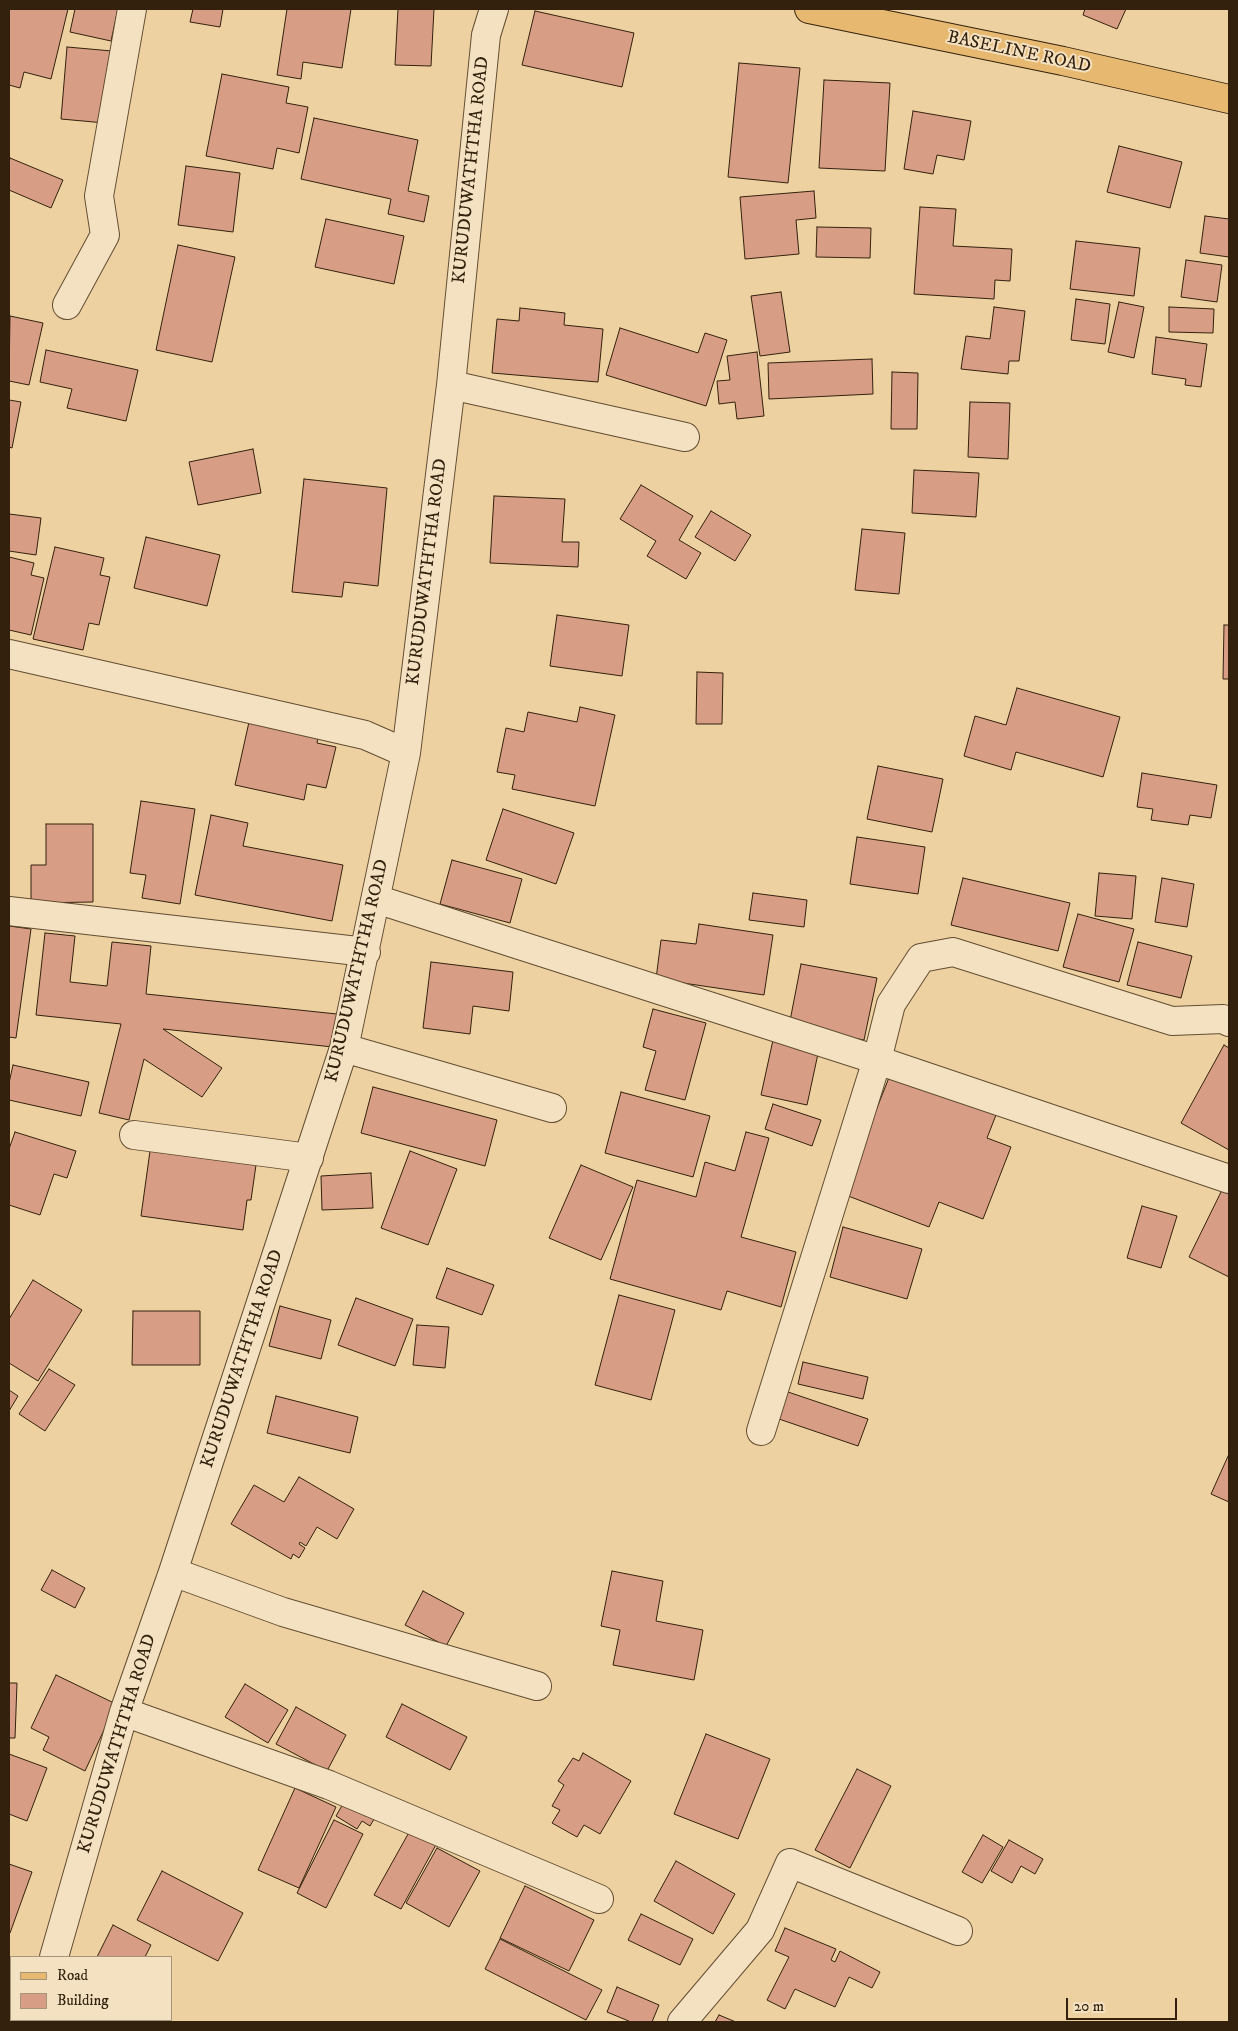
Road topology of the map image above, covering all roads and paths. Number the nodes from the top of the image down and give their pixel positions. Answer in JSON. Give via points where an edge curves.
{"nodes":[{"id":1,"x":132,"y":9,"type":"edge"},
{"id":2,"x":494,"y":9,"type":"edge"},
{"id":3,"x":809,"y":9,"type":"edge"},
{"id":4,"x":1229,"y":99,"type":"edge"},
{"id":5,"x":67,"y":305,"type":"dead end"},
{"id":6,"x":450,"y":385,"type":"junction"},
{"id":7,"x":685,"y":437,"type":"dead end"},
{"id":8,"x":9,"y":654,"type":"edge"},
{"id":9,"x":406,"y":753,"type":"junction"},
{"id":10,"x":376,"y":900,"type":"junction"},
{"id":11,"x":9,"y":911,"type":"edge"},
{"id":12,"x":366,"y":952,"type":"junction"},
{"id":13,"x":1229,"y":1022,"type":"edge"},
{"id":14,"x":344,"y":1048,"type":"junction"},
{"id":15,"x":877,"y":1060,"type":"junction"},
{"id":16,"x":552,"y":1108,"type":"dead end"},
{"id":17,"x":134,"y":1135,"type":"dead end"},
{"id":18,"x":309,"y":1158,"type":"junction"},
{"id":19,"x":1229,"y":1178,"type":"edge"},
{"id":20,"x":761,"y":1432,"type":"dead end"},
{"id":21,"x":173,"y":1572,"type":"junction"},
{"id":22,"x":537,"y":1686,"type":"dead end"},
{"id":23,"x":124,"y":1712,"type":"junction"},
{"id":24,"x":600,"y":1900,"type":"dead end"},
{"id":25,"x":958,"y":1931,"type":"dead end"},
{"id":26,"x":54,"y":1956,"type":"edge"},
{"id":27,"x":682,"y":2022,"type":"edge"}],
"edges":[{"from":1,"to":5,"type":"street","via":[[99,196],[105,235]]},
{"from":2,"to":6,"type":"street","name":"KURUDUWATHTHA ROAD","via":[[486,35]]},
{"from":3,"to":4,"type":"main road","name":"BASELINE ROAD"},
{"from":6,"to":7,"type":"street"},
{"from":6,"to":9,"type":"street","name":"KURUDUWATHTHA ROAD"},
{"from":8,"to":9,"type":"street","via":[[364,735]]},
{"from":9,"to":10,"type":"street","name":"KURUDUWATHTHA ROAD"},
{"from":10,"to":12,"type":"street","name":"KURUDUWATHTHA ROAD"},
{"from":10,"to":15,"type":"street"},
{"from":11,"to":12,"type":"street"},
{"from":12,"to":14,"type":"street","name":"KURUDUWATHTHA ROAD"},
{"from":13,"to":15,"type":"street","via":[[1223,1019],[1172,1021],[953,952],[921,958],[891,1004]]},
{"from":14,"to":16,"type":"street"},
{"from":14,"to":18,"type":"street","name":"KURUDUWATHTHA ROAD"},
{"from":15,"to":19,"type":"street"},
{"from":15,"to":20,"type":"street"},
{"from":17,"to":18,"type":"street"},
{"from":18,"to":21,"type":"street","name":"KURUDUWATHTHA ROAD"},
{"from":21,"to":22,"type":"street","via":[[283,1612]]},
{"from":21,"to":23,"type":"street","name":"KURUDUWATHTHA ROAD"},
{"from":23,"to":24,"type":"street","via":[[329,1784]]},
{"from":23,"to":26,"type":"street","name":"KURUDUWATHTHA ROAD"},
{"from":25,"to":27,"type":"street","via":[[790,1863],[760,1930]]}]}
